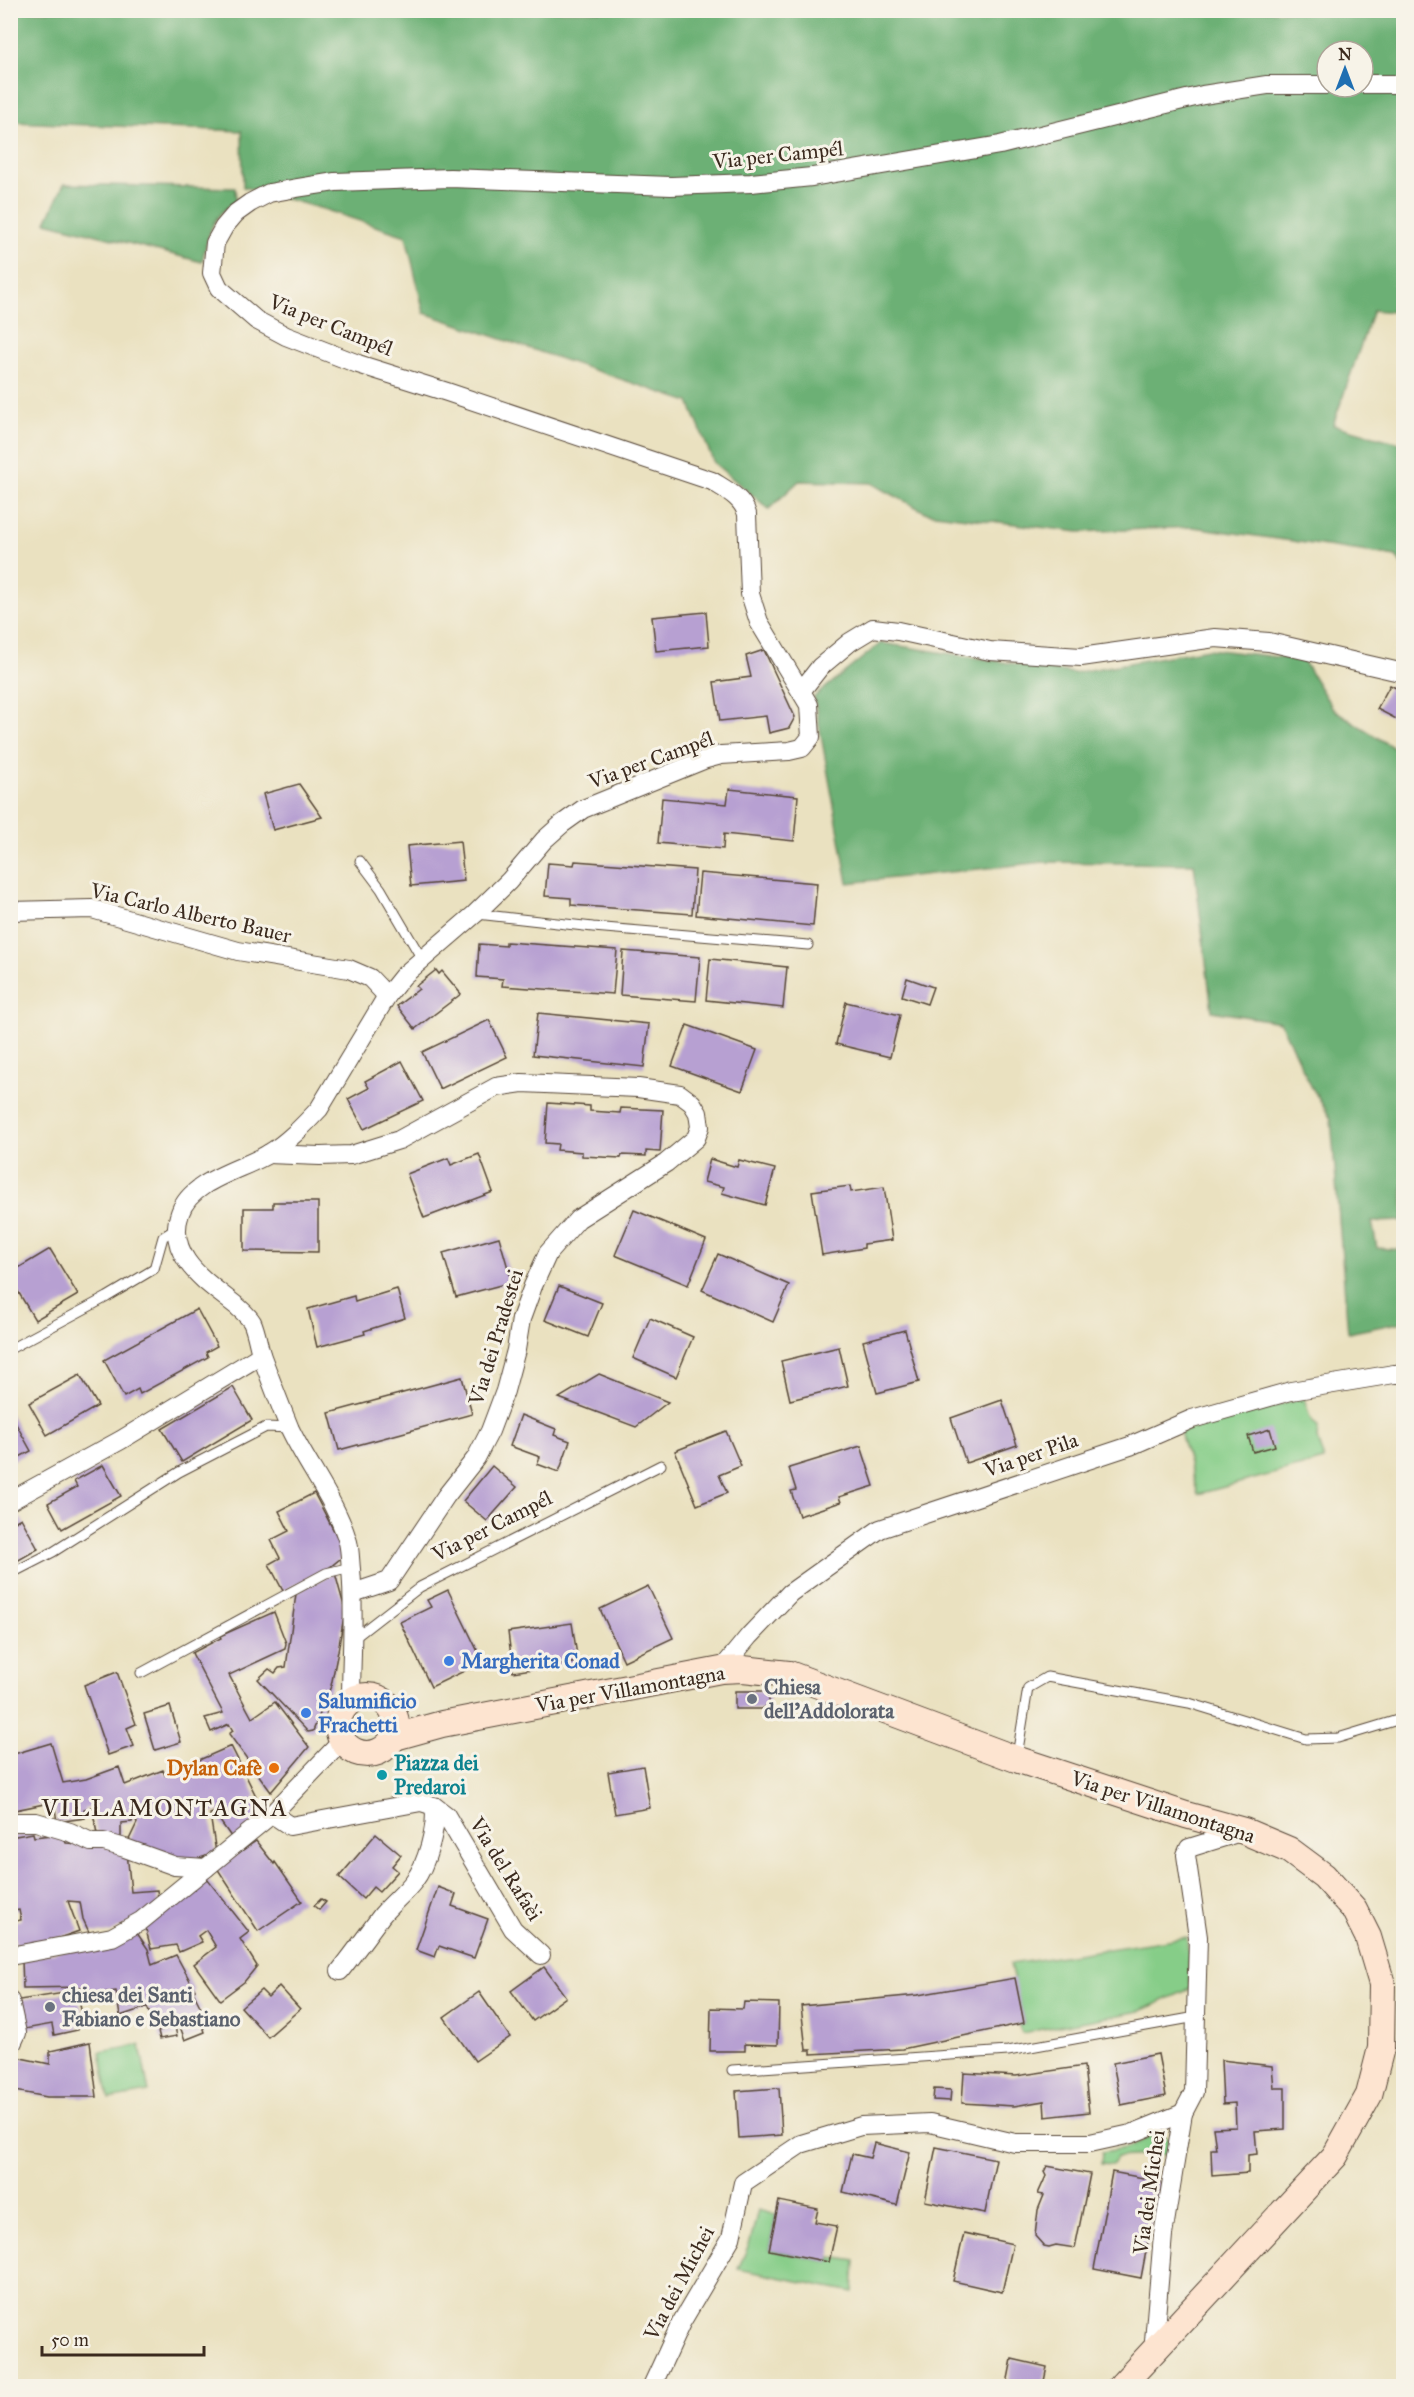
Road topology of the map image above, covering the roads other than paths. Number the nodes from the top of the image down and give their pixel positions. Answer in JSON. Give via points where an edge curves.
{"nodes":[{"id":1,"x":1375,"y":84,"type":"edge"},
{"id":2,"x":1404,"y":84,"type":"edge"},
{"id":3,"x":1315,"y":85,"type":"edge"},
{"id":4,"x":1404,"y":673,"type":"edge"},
{"id":5,"x":802,"y":690,"type":"junction"},
{"id":6,"x":360,"y":861,"type":"dead end"},
{"id":7,"x":10,"y":911,"type":"edge"},
{"id":8,"x":475,"y":914,"type":"junction"},
{"id":9,"x":808,"y":945,"type":"dead end"},
{"id":10,"x":422,"y":959,"type":"junction"},
{"id":11,"x":387,"y":996,"type":"junction"},
{"id":12,"x":698,"y":1113,"type":"joint"},
{"id":13,"x":268,"y":1154,"type":"junction"},
{"id":14,"x":177,"y":1228,"type":"junction"},
{"id":15,"x":10,"y":1349,"type":"edge"},
{"id":16,"x":261,"y":1355,"type":"junction"},
{"id":17,"x":1404,"y":1374,"type":"edge"},
{"id":18,"x":290,"y":1428,"type":"junction"},
{"id":19,"x":661,"y":1466,"type":"dead end"},
{"id":20,"x":10,"y":1501,"type":"edge"},
{"id":21,"x":351,"y":1567,"type":"junction"},
{"id":22,"x":10,"y":1574,"type":"edge"},
{"id":23,"x":353,"y":1593,"type":"junction"},
{"id":24,"x":352,"y":1640,"type":"junction"},
{"id":25,"x":721,"y":1670,"type":"junction"},
{"id":26,"x":141,"y":1673,"type":"dead end"},
{"id":27,"x":351,"y":1700,"type":"junction"},
{"id":28,"x":1404,"y":1718,"type":"edge"},
{"id":29,"x":395,"y":1737,"type":"junction"},
{"id":30,"x":342,"y":1741,"type":"junction"},
{"id":31,"x":1016,"y":1759,"type":"junction"},
{"id":32,"x":434,"y":1806,"type":"junction"},
{"id":33,"x":272,"y":1814,"type":"junction"},
{"id":34,"x":10,"y":1822,"type":"edge"},
{"id":35,"x":1244,"y":1831,"type":"junction"},
{"id":36,"x":206,"y":1868,"type":"junction"},
{"id":37,"x":541,"y":1955,"type":"dead end"},
{"id":38,"x":10,"y":1956,"type":"edge"},
{"id":39,"x":340,"y":1971,"type":"dead end"},
{"id":40,"x":10,"y":2001,"type":"edge"},
{"id":41,"x":1196,"y":2016,"type":"junction"},
{"id":42,"x":10,"y":2048,"type":"edge"},
{"id":43,"x":732,"y":2070,"type":"dead end"},
{"id":44,"x":1183,"y":2113,"type":"junction"},
{"id":45,"x":1154,"y":2353,"type":"junction"},
{"id":46,"x":652,"y":2386,"type":"edge"},
{"id":47,"x":1121,"y":2386,"type":"edge"}],
"edges":[{"from":1,"to":2,"type":"street"},
{"from":3,"to":5,"type":"street","name":"Via per Campél","via":[[1267,85],[1203,95],[1000,145],[812,177],[671,186],[450,178],[335,182],[269,193],[236,213],[224,227],[212,255],[215,282],[256,321],[358,364],[712,481],[736,496],[747,514],[750,594],[759,622]]},
{"from":4,"to":5,"type":"street","via":[[1269,642],[1215,638],[1081,657],[990,651],[873,628],[820,667]]},
{"from":5,"to":8,"type":"street","name":"Via per Campél","via":[[809,705],[811,737],[802,748],[721,755],[583,809],[544,840]]},
{"from":6,"to":10,"type":"lane"},
{"from":7,"to":11,"type":"street","name":"Via Carlo Alberto Bauer","via":[[92,909],[238,951],[349,969],[370,978]]},
{"from":8,"to":9,"type":"lane"},
{"from":8,"to":10,"type":"street","name":"Via per Campél"},
{"from":10,"to":11,"type":"street","name":"Via per Campél"},
{"from":11,"to":13,"type":"street","name":"Via per Campél","via":[[319,1109]]},
{"from":12,"to":13,"type":"street","name":"Via per Campél","via":[[680,1094],[638,1088],[522,1083],[496,1087],[399,1140],[351,1155]]},
{"from":12,"to":23,"type":"street","name":"Via dei Pradestei","via":[[700,1127],[696,1138],[666,1163],[578,1219],[548,1253],[521,1319],[505,1391],[476,1458],[389,1581]]},
{"from":13,"to":14,"type":"street","name":"Via per Campél","via":[[220,1177],[187,1200]]},
{"from":14,"to":15,"type":"lane","name":"Via per Campél","via":[[163,1237],[154,1269]]},
{"from":14,"to":16,"type":"street","via":[[180,1251],[188,1266],[251,1322]]},
{"from":16,"to":18,"type":"street"},
{"from":16,"to":20,"type":"street","via":[[121,1440]]},
{"from":17,"to":25,"type":"street","name":"Via per Pila","via":[[1291,1391],[1192,1419],[1130,1446],[880,1529],[790,1593]]},
{"from":18,"to":21,"type":"street","via":[[337,1515],[348,1543]]},
{"from":18,"to":22,"type":"lane","via":[[266,1427],[189,1467],[53,1552]]},
{"from":19,"to":24,"type":"lane","name":"Via per Campél","via":[[420,1587]]},
{"from":21,"to":23,"type":"street"},
{"from":21,"to":26,"type":"lane","via":[[326,1573]]},
{"from":23,"to":24,"type":"street"},
{"from":24,"to":27,"type":"street"},
{"from":25,"to":29,"type":"street","name":"Via per Villamontagna","via":[[442,1724]]},
{"from":25,"to":31,"type":"street","name":"Via per Villamontagna","via":[[789,1674]]},
{"from":27,"to":29,"type":"street","via":[[375,1696],[387,1702],[397,1724]]},
{"from":27,"to":30,"type":"street","via":[[341,1711],[337,1726]]},
{"from":28,"to":31,"type":"lane","via":[[1338,1738],[1306,1739],[1189,1703],[1047,1677],[1028,1688]]},
{"from":29,"to":30,"type":"street","via":[[389,1746],[369,1755],[349,1749]]},
{"from":30,"to":33,"type":"street"},
{"from":31,"to":35,"type":"street","name":"Via per Villamontagna"},
{"from":32,"to":33,"type":"street","via":[[421,1802],[290,1826]]},
{"from":32,"to":37,"type":"street","name":"Via del Rafaèi","via":[[446,1815],[513,1929]]},
{"from":32,"to":39,"type":"street","name":"Via del Rafaèi","via":[[430,1841],[414,1881]]},
{"from":33,"to":36,"type":"street"},
{"from":34,"to":36,"type":"street","via":[[36,1822],[175,1866]]},
{"from":35,"to":41,"type":"street","via":[[1189,1848],[1186,1855],[1198,1937]]},
{"from":35,"to":45,"type":"street","name":"Via per Villamontagna","via":[[1289,1850],[1324,1876],[1354,1909],[1368,1937],[1382,1984],[1381,2048],[1369,2095],[1335,2156]]},
{"from":36,"to":38,"type":"street","via":[[141,1921],[112,1937]]},
{"from":40,"to":42,"type":"street","via":[[17,2033]]},
{"from":41,"to":43,"type":"lane","via":[[1008,2051]]},
{"from":41,"to":44,"type":"street","via":[[1194,2092]]},
{"from":44,"to":45,"type":"street","name":"Via dei Michei","via":[[1163,2235]]},
{"from":44,"to":46,"type":"street","name":"Via dei Michei","via":[[1131,2134],[1090,2143],[1015,2143],[930,2123],[861,2126],[801,2144],[742,2183],[731,2238],[681,2323]]},
{"from":45,"to":47,"type":"street","name":"Via per Villamontagna"}]}
